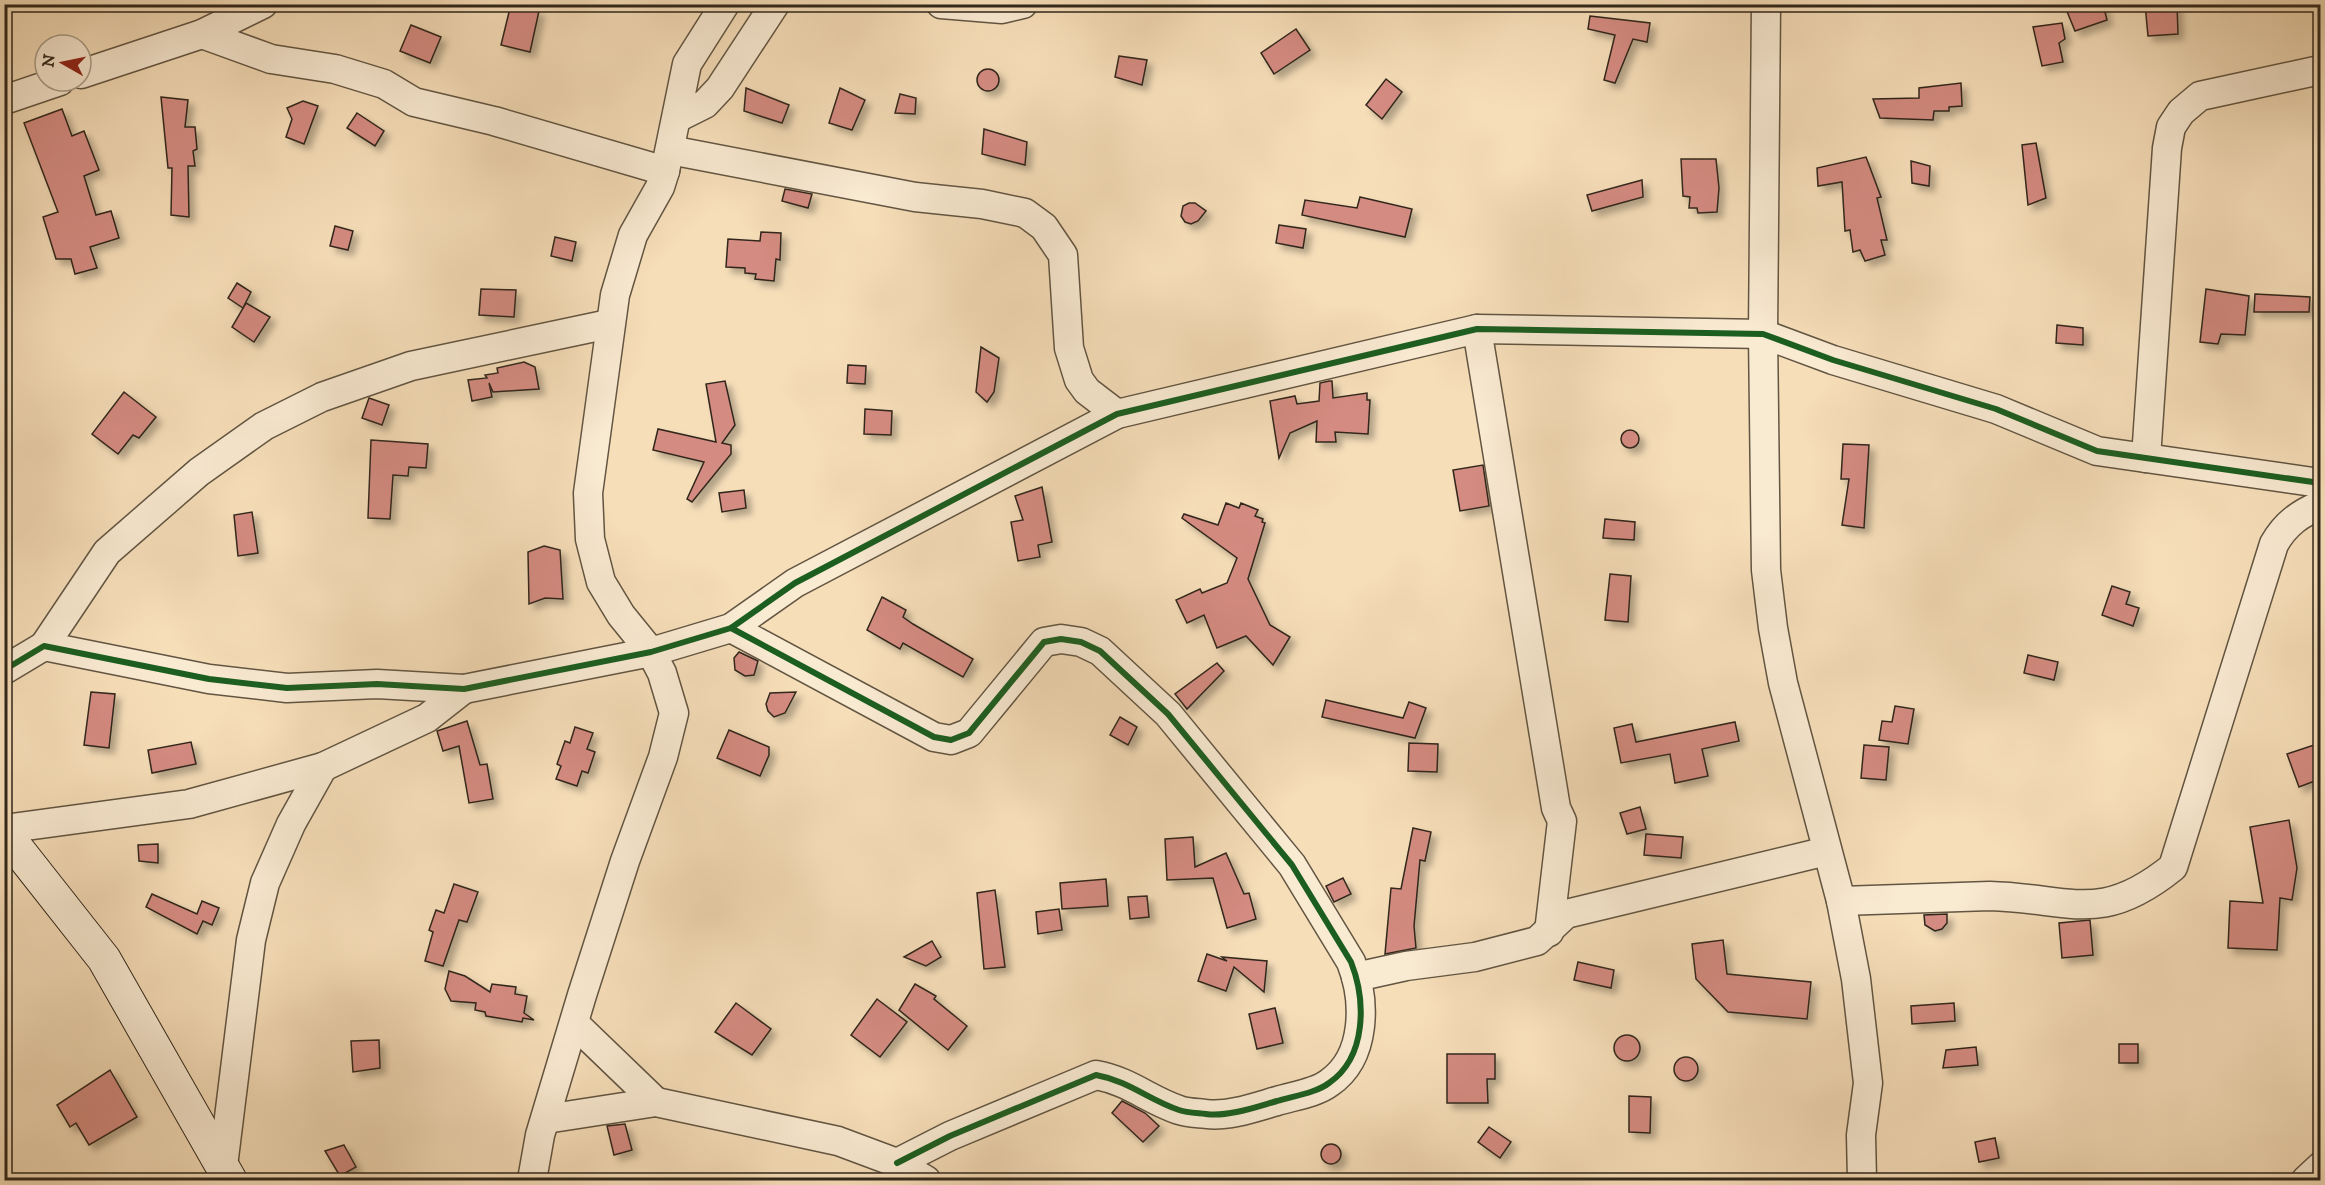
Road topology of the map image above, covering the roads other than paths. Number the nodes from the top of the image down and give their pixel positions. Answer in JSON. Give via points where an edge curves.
{"nodes":[{"id":1,"x":263,"y":4,"type":"edge"},
{"id":2,"x":725,"y":4,"type":"edge"},
{"id":3,"x":775,"y":4,"type":"edge"},
{"id":4,"x":941,"y":4,"type":"edge"},
{"id":5,"x":1766,"y":4,"type":"edge"},
{"id":6,"x":1026,"y":5,"type":"edge"},
{"id":7,"x":202,"y":34,"type":"junction"},
{"id":8,"x":93,"y":70,"type":"edge"},
{"id":9,"x":2320,"y":70,"type":"edge"},
{"id":10,"x":33,"y":90,"type":"edge"},
{"id":11,"x":4,"y":100,"type":"edge"},
{"id":12,"x":677,"y":118,"type":"junction"},
{"id":13,"x":668,"y":160,"type":"junction"},
{"id":14,"x":609,"y":324,"type":"junction"},
{"id":15,"x":1477,"y":329,"type":"junction"},
{"id":16,"x":1763,"y":334,"type":"junction"},
{"id":17,"x":1117,"y":414,"type":"junction"},
{"id":18,"x":2146,"y":458,"type":"junction"},
{"id":19,"x":2320,"y":483,"type":"edge"},
{"id":20,"x":2320,"y":505,"type":"edge"},
{"id":21,"x":731,"y":628,"type":"junction"},
{"id":22,"x":44,"y":646,"type":"junction"},
{"id":23,"x":651,"y":652,"type":"junction"},
{"id":24,"x":4,"y":670,"type":"edge"},
{"id":25,"x":464,"y":689,"type":"junction"},
{"id":26,"x":323,"y":767,"type":"junction"},
{"id":27,"x":4,"y":830,"type":"edge"},
{"id":28,"x":1827,"y":851,"type":"junction"},
{"id":29,"x":1842,"y":901,"type":"junction"},
{"id":30,"x":1549,"y":932,"type":"junction"},
{"id":31,"x":1356,"y":977,"type":"junction"},
{"id":32,"x":575,"y":1024,"type":"junction"},
{"id":33,"x":656,"y":1102,"type":"junction"},
{"id":34,"x":546,"y":1119,"type":"junction"},
{"id":35,"x":897,"y":1163,"type":"junction"},
{"id":36,"x":2320,"y":1167,"type":"edge"},
{"id":37,"x":226,"y":1173,"type":"edge"},
{"id":38,"x":532,"y":1180,"type":"edge"},
{"id":39,"x":926,"y":1180,"type":"edge"},
{"id":40,"x":1862,"y":1180,"type":"edge"},
{"id":41,"x":2306,"y":1180,"type":"edge"}],
"edges":[{"from":1,"to":7,"type":"street"},
{"from":2,"to":12,"type":"street","via":[[687,63]]},
{"from":3,"to":12,"type":"street","via":[[720,88],[705,104]]},
{"from":4,"to":6,"type":"street","via":[[1002,9]]},
{"from":5,"to":16,"type":"street"},
{"from":7,"to":8,"type":"street"},
{"from":7,"to":13,"type":"street","via":[[271,59],[335,69],[384,84],[414,102]]},
{"from":9,"to":18,"type":"street","via":[[2200,96],[2171,127]]},
{"from":10,"to":11,"type":"street"},
{"from":12,"to":13,"type":"street"},
{"from":13,"to":14,"type":"street","via":[[623,260]]},
{"from":13,"to":17,"type":"street","via":[[1025,213],[1044,227],[1063,255],[1069,348],[1079,380]]},
{"from":14,"to":22,"type":"street","via":[[411,366],[322,397],[264,426],[199,472],[106,552]]},
{"from":14,"to":23,"type":"street","via":[[588,493],[590,539],[601,582]]},
{"from":15,"to":16,"type":"street"},
{"from":15,"to":17,"type":"street"},
{"from":15,"to":30,"type":"street","via":[[1556,808],[1562,821]]},
{"from":16,"to":18,"type":"street","via":[[1833,360],[1996,409],[2078,445]]},
{"from":16,"to":28,"type":"street","via":[[1766,570],[1773,628]]},
{"from":17,"to":21,"type":"street","via":[[795,583]]},
{"from":18,"to":19,"type":"street"},
{"from":20,"to":29,"type":"street","via":[[2299,515],[2274,544],[2173,867],[2105,904],[2080,906],[1990,896]]},
{"from":21,"to":23,"type":"street"},
{"from":21,"to":31,"type":"street","via":[[934,736],[951,740],[969,733],[1044,642],[1081,642],[1100,651],[1168,714],[1292,865],[1351,962]]},
{"from":22,"to":24,"type":"street"},
{"from":22,"to":25,"type":"street","via":[[210,679],[287,688],[377,684]]},
{"from":23,"to":25,"type":"street"},
{"from":23,"to":32,"type":"street","via":[[674,713],[663,758],[625,861]]},
{"from":25,"to":26,"type":"street","via":[[427,718]]},
{"from":26,"to":27,"type":"street","via":[[189,804]]},
{"from":26,"to":37,"type":"street","via":[[291,824],[265,883],[251,940]]},
{"from":27,"to":37,"type":"street","via":[[104,959]]},
{"from":28,"to":29,"type":"street"},
{"from":28,"to":30,"type":"street","via":[[1566,914],[1555,921]]},
{"from":29,"to":40,"type":"street","via":[[1868,1083],[1861,1135]]},
{"from":30,"to":31,"type":"street","via":[[1537,941],[1475,957]]},
{"from":31,"to":35,"type":"street","via":[[1361,1002],[1358,1038],[1344,1069],[1328,1084],[1254,1108],[1210,1115],[1179,1110],[1118,1079],[1096,1075],[950,1136]]},
{"from":32,"to":33,"type":"street"},
{"from":32,"to":34,"type":"street"},
{"from":33,"to":34,"type":"street"},
{"from":33,"to":35,"type":"street","via":[[838,1141]]},
{"from":34,"to":38,"type":"street"},
{"from":35,"to":39,"type":"street"},
{"from":36,"to":41,"type":"street"}]}
